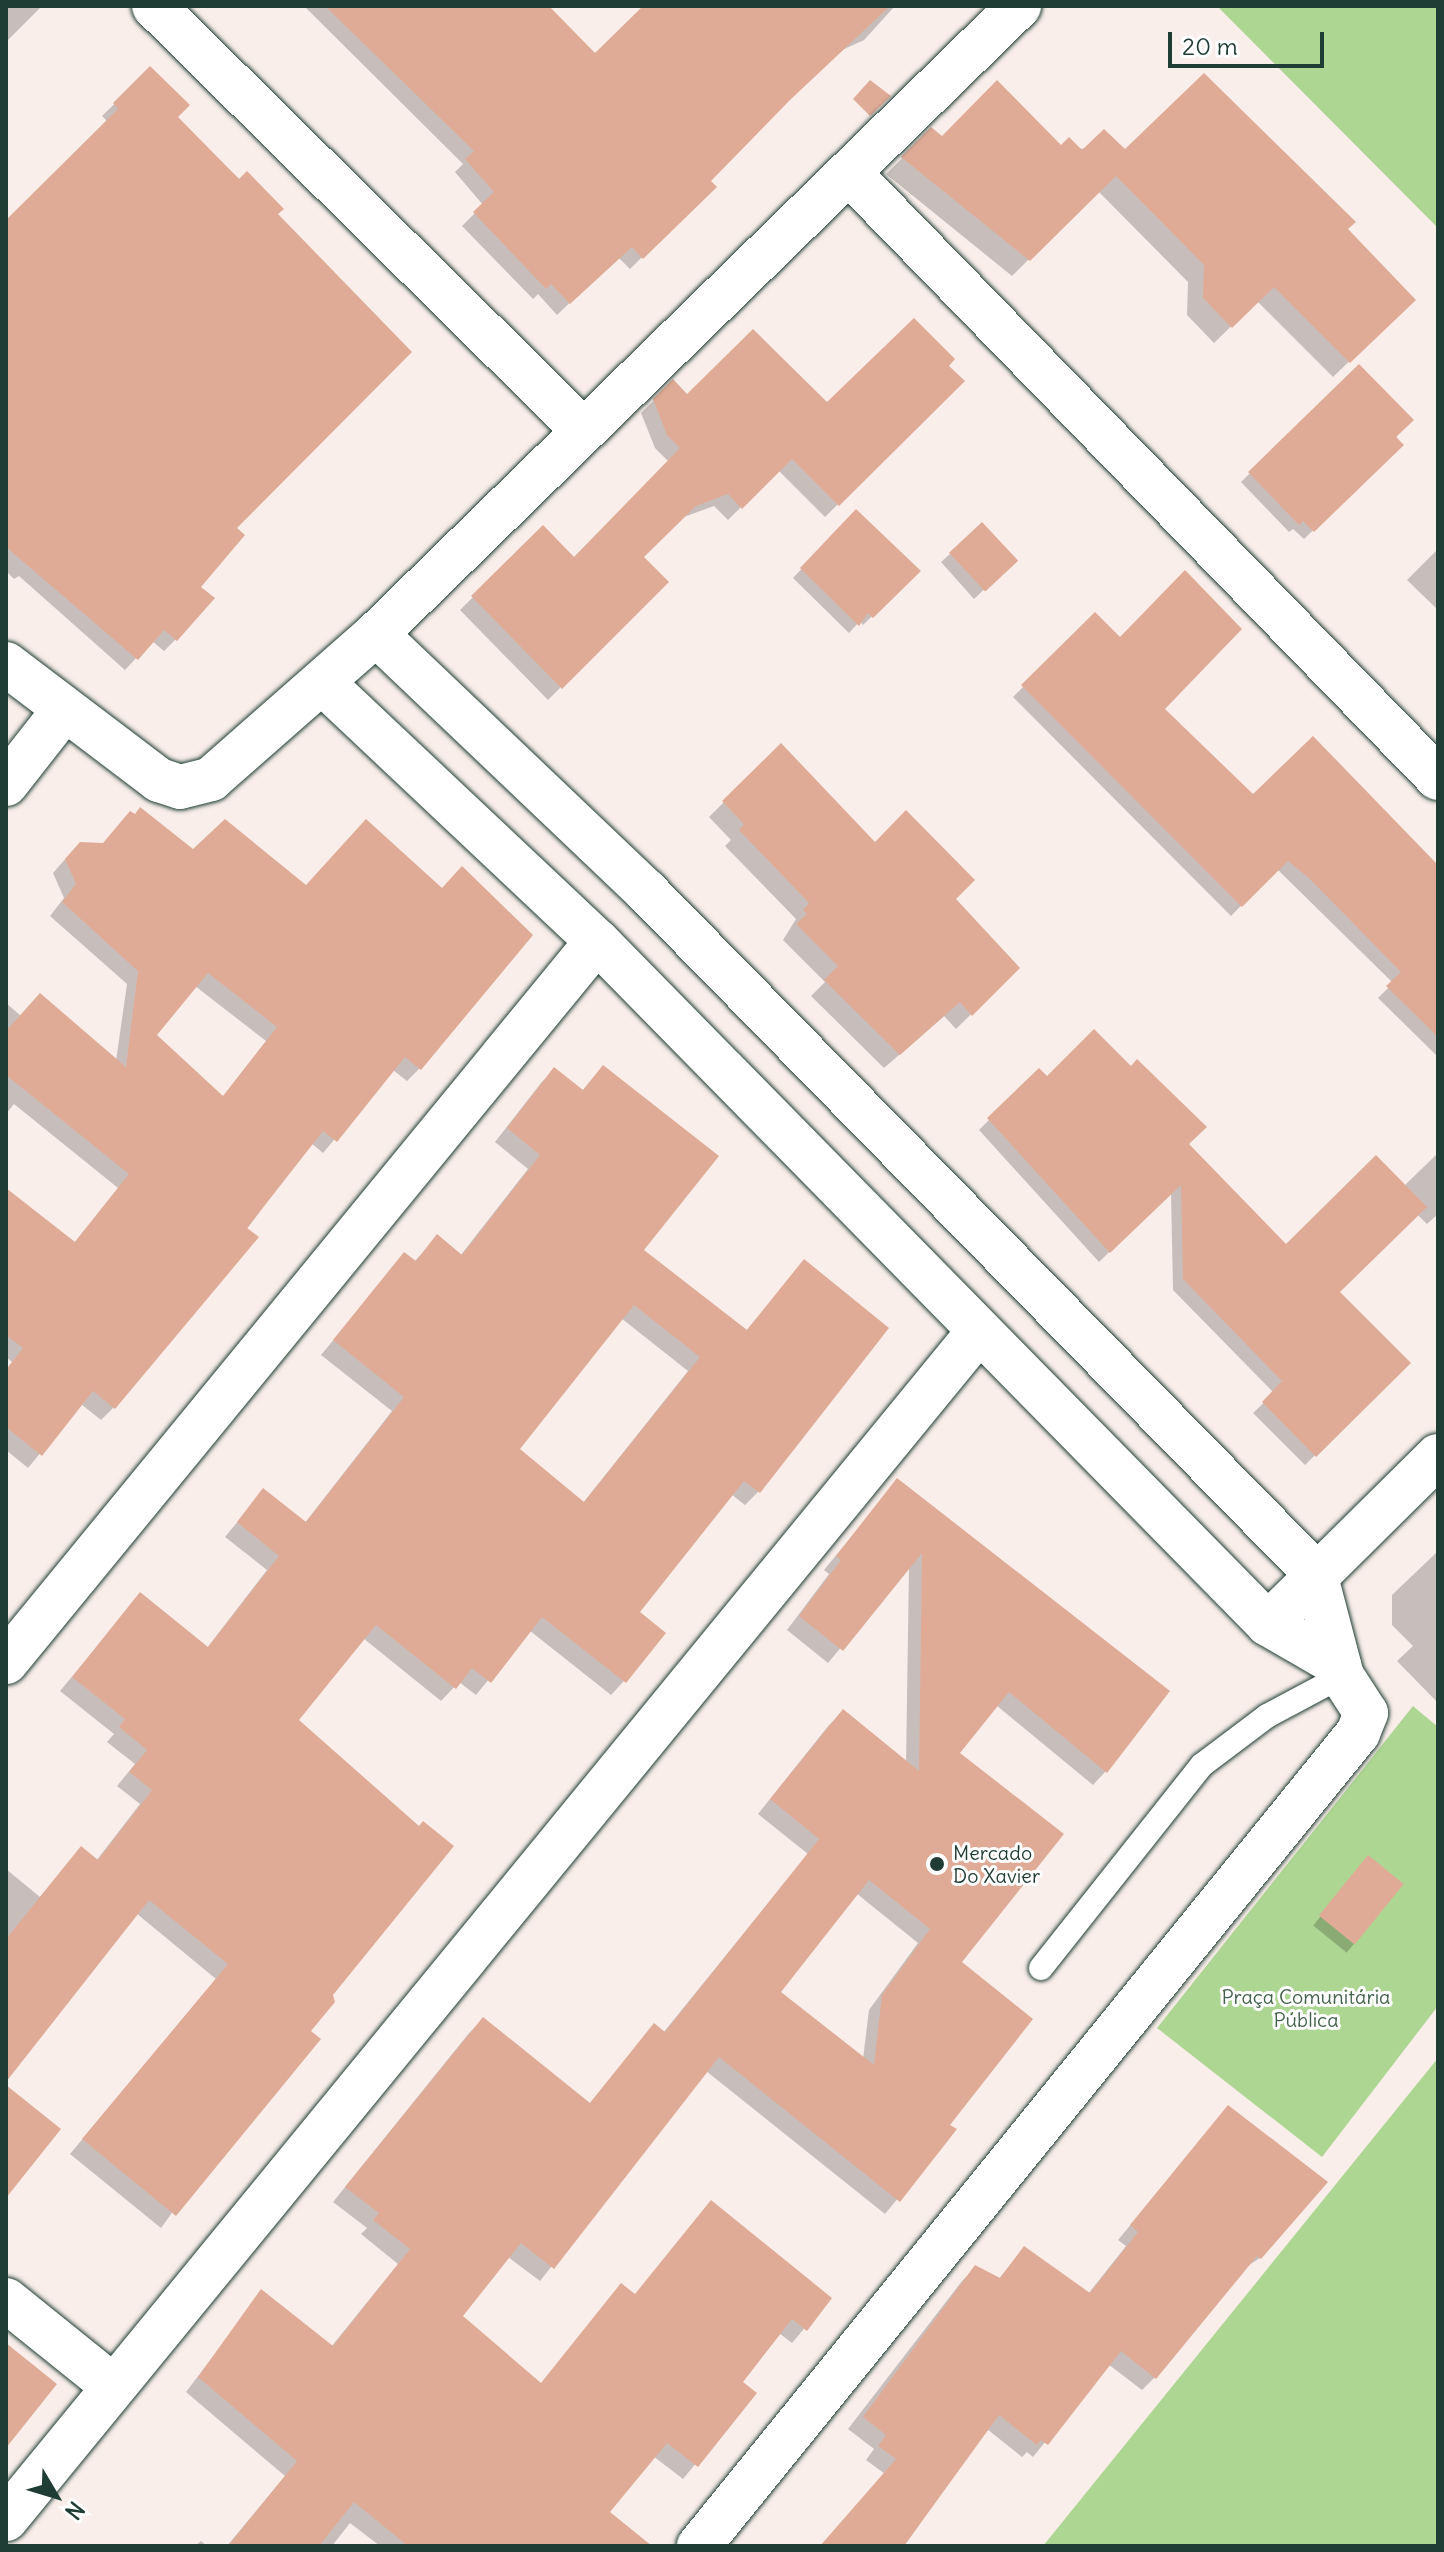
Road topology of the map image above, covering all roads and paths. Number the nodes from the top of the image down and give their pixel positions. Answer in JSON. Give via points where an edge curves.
{"nodes":[{"id":1,"x":154,"y":6,"type":"edge"},
{"id":2,"x":1019,"y":6,"type":"edge"},
{"id":3,"x":850,"y":174,"type":"junction"},
{"id":4,"x":583,"y":430,"type":"junction"},
{"id":5,"x":376,"y":634,"type":"junction"},
{"id":6,"x":6,"y":664,"type":"edge"},
{"id":7,"x":324,"y":684,"type":"junction"},
{"id":8,"x":64,"y":710,"type":"junction"},
{"id":9,"x":1438,"y":778,"type":"edge"},
{"id":10,"x":6,"y":784,"type":"edge"},
{"id":11,"x":597,"y":941,"type":"junction"},
{"id":12,"x":793,"y":1042,"type":"junction"},
{"id":13,"x":746,"y":1093,"type":"junction"},
{"id":14,"x":979,"y":1331,"type":"junction"},
{"id":15,"x":1438,"y":1456,"type":"edge"},
{"id":16,"x":1315,"y":1573,"type":"junction"},
{"id":17,"x":1268,"y":1624,"type":"junction"},
{"id":18,"x":6,"y":1662,"type":"edge"},
{"id":19,"x":1341,"y":1671,"type":"junction"},
{"id":20,"x":1041,"y":1968,"type":"dead end"},
{"id":21,"x":6,"y":2300,"type":"edge"},
{"id":22,"x":113,"y":2386,"type":"junction"},
{"id":23,"x":6,"y":2519,"type":"edge"},
{"id":24,"x":699,"y":2546,"type":"edge"}],
"edges":[{"from":1,"to":4,"type":"street"},
{"from":2,"to":3,"type":"street"},
{"from":3,"to":4,"type":"street"},
{"from":3,"to":9,"type":"street"},
{"from":4,"to":5,"type":"street"},
{"from":5,"to":7,"type":"street"},
{"from":5,"to":12,"type":"street","via":[[646,891]]},
{"from":6,"to":8,"type":"street"},
{"from":7,"to":8,"type":"street","via":[[196,786],[159,780]]},
{"from":7,"to":11,"type":"street"},
{"from":8,"to":10,"type":"street"},
{"from":11,"to":13,"type":"street"},
{"from":11,"to":18,"type":"street"},
{"from":12,"to":13,"type":"street"},
{"from":12,"to":16,"type":"street"},
{"from":13,"to":14,"type":"street"},
{"from":14,"to":17,"type":"street"},
{"from":14,"to":22,"type":"street"},
{"from":15,"to":16,"type":"street"},
{"from":16,"to":17,"type":"street"},
{"from":16,"to":19,"type":"street"},
{"from":17,"to":19,"type":"street"},
{"from":19,"to":20,"type":"lane","via":[[1267,1716],[1202,1765]]},
{"from":19,"to":24,"type":"street","via":[[1365,1705],[1363,1726]]},
{"from":21,"to":22,"type":"street"},
{"from":22,"to":23,"type":"street"}]}
